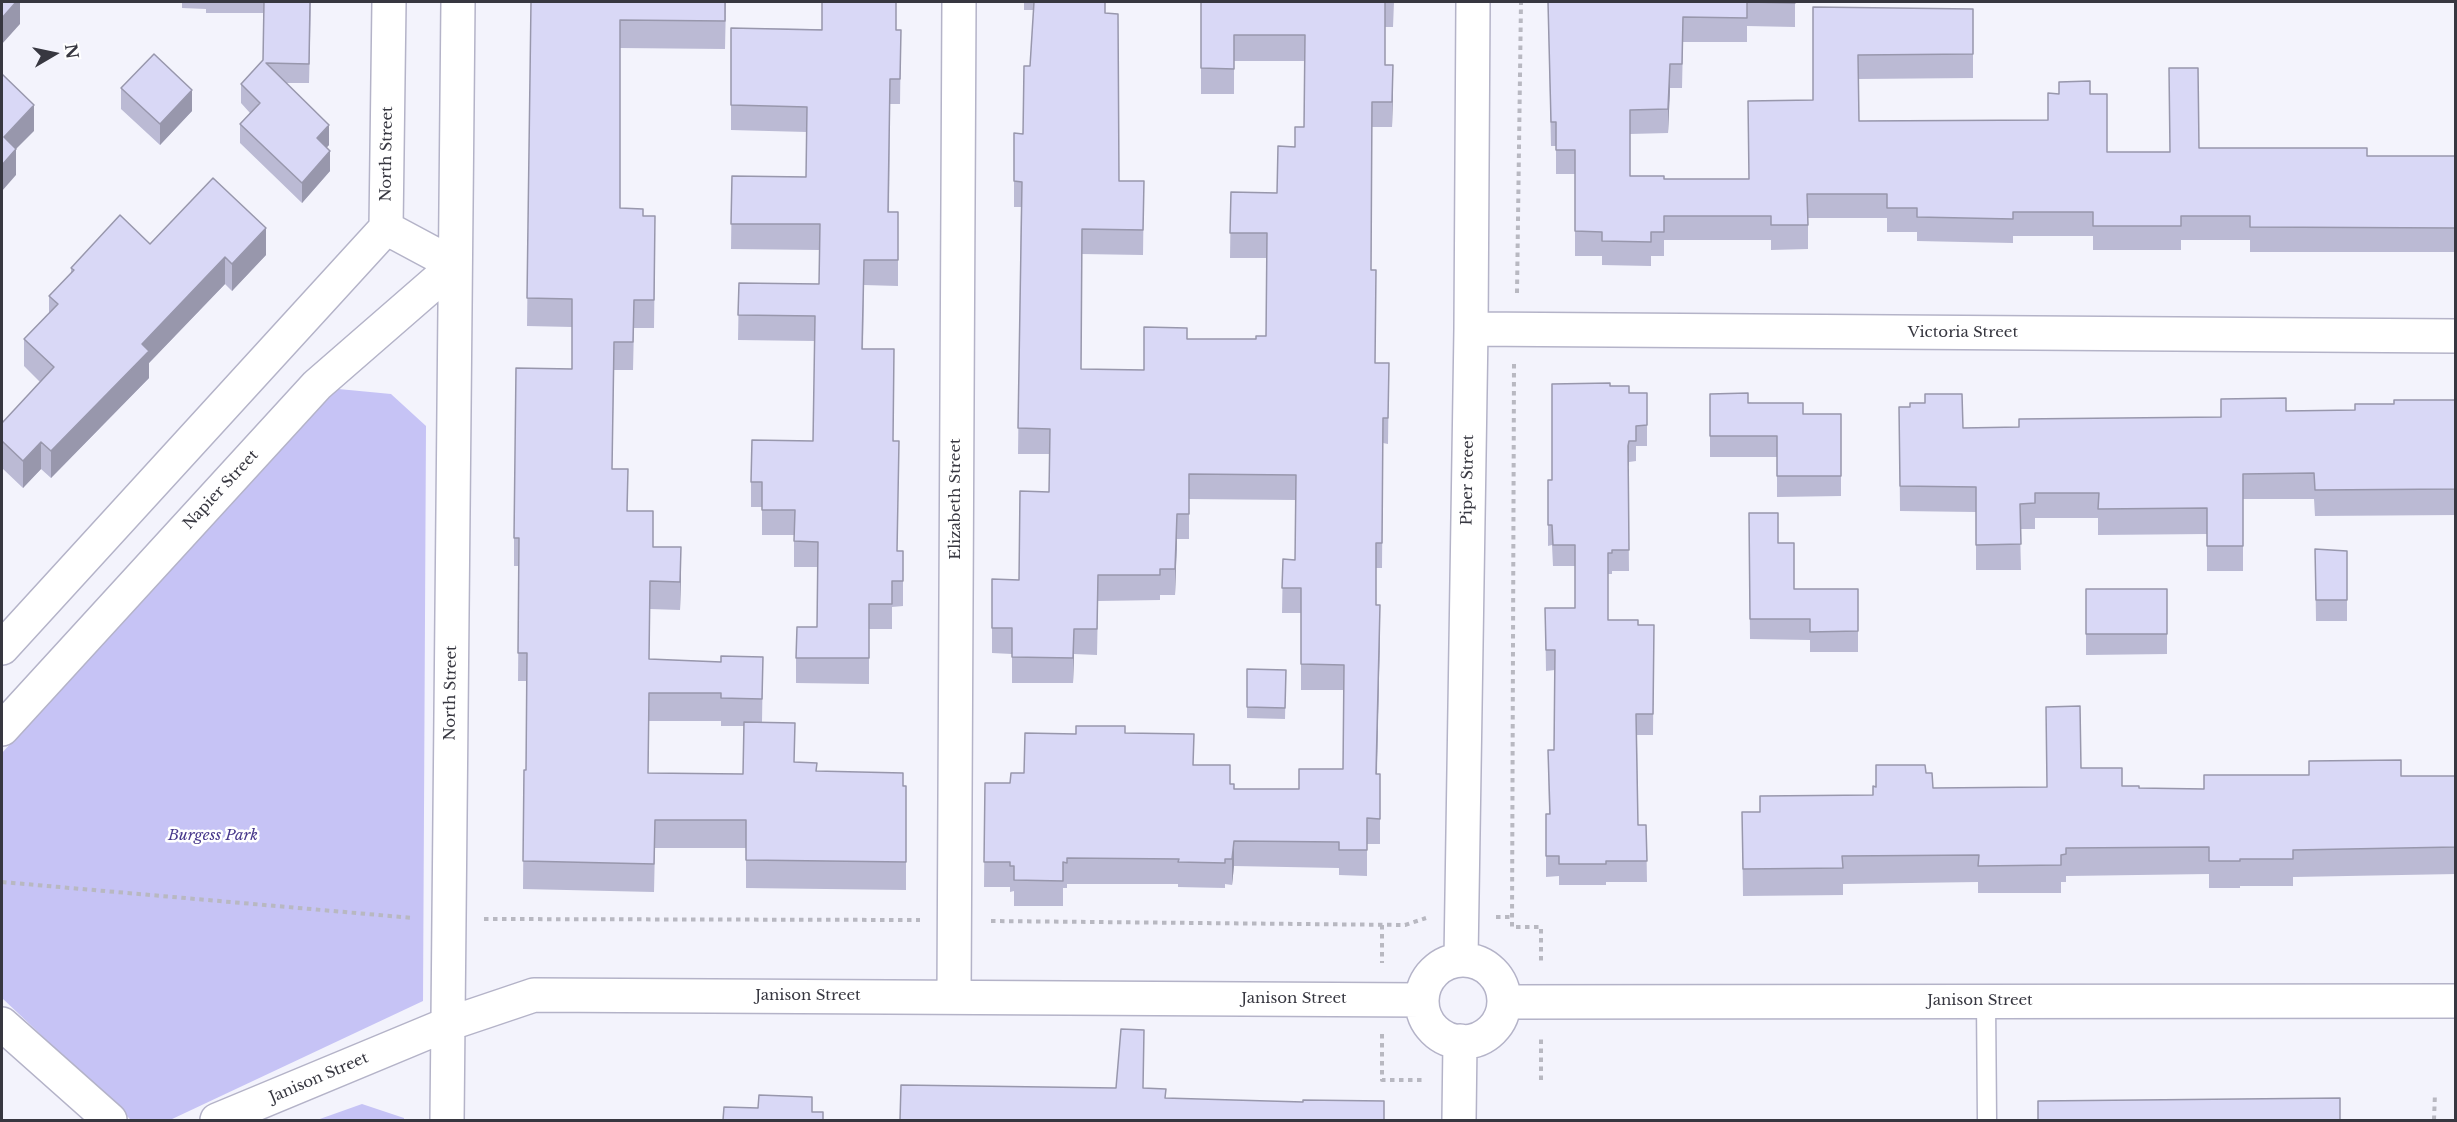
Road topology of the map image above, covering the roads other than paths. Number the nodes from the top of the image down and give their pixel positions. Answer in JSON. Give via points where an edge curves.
{"nodes":[{"id":1,"x":388,"y":2,"type":"edge"},
{"id":2,"x":458,"y":2,"type":"edge"},
{"id":3,"x":959,"y":2,"type":"edge"},
{"id":4,"x":1473,"y":2,"type":"edge"},
{"id":5,"x":386,"y":228,"type":"junction"},
{"id":6,"x":454,"y":265,"type":"junction"},
{"id":7,"x":1471,"y":329,"type":"junction"},
{"id":8,"x":2456,"y":336,"type":"edge"},
{"id":9,"x":2,"y":648,"type":"edge"},
{"id":10,"x":2,"y":729,"type":"edge"},
{"id":11,"x":1461,"y":959,"type":"junction"},
{"id":12,"x":954,"y":996,"type":"junction"},
{"id":13,"x":1422,"y":1000,"type":"junction"},
{"id":14,"x":1986,"y":1001,"type":"junction"},
{"id":15,"x":2456,"y":1001,"type":"edge"},
{"id":16,"x":1504,"y":1002,"type":"junction"},
{"id":17,"x":2,"y":1024,"type":"edge"},
{"id":18,"x":448,"y":1024,"type":"junction"},
{"id":19,"x":1460,"y":1041,"type":"junction"},
{"id":20,"x":110,"y":1120,"type":"edge"},
{"id":21,"x":217,"y":1120,"type":"edge"},
{"id":22,"x":447,"y":1120,"type":"edge"},
{"id":23,"x":1459,"y":1120,"type":"edge"},
{"id":24,"x":1987,"y":1120,"type":"edge"}],
"edges":[{"from":1,"to":5,"type":"street","name":"North Street"},
{"from":2,"to":6,"type":"street","name":"North Street"},
{"from":3,"to":12,"type":"street","name":"Elizabeth Street"},
{"from":4,"to":7,"type":"street","name":"Piper Street"},
{"from":5,"to":6,"type":"street"},
{"from":5,"to":9,"type":"street"},
{"from":6,"to":10,"type":"street","name":"Napier Street","via":[[317,385]]},
{"from":6,"to":18,"type":"street","name":"North Street"},
{"from":7,"to":8,"type":"street","name":"Victoria Street"},
{"from":7,"to":11,"type":"street","name":"Piper Street"},
{"from":11,"to":13,"type":"street","via":[[1438,968],[1424,988]]},
{"from":11,"to":16,"type":"street","via":[[1486,967],[1496,977]]},
{"from":12,"to":13,"type":"street","name":"Janison Street"},
{"from":12,"to":18,"type":"street","name":"Janison Street","via":[[534,995]]},
{"from":13,"to":19,"type":"street","via":[[1429,1023],[1448,1039]]},
{"from":14,"to":15,"type":"street","name":"Janison Street"},
{"from":14,"to":16,"type":"street","name":"Janison Street"},
{"from":14,"to":24,"type":"lane"},
{"from":16,"to":19,"type":"street","via":[[1495,1027],[1473,1040]]},
{"from":17,"to":20,"type":"street"},
{"from":18,"to":21,"type":"street","name":"Janison Street"},
{"from":18,"to":22,"type":"street","name":"North Street"},
{"from":19,"to":23,"type":"street"}]}
